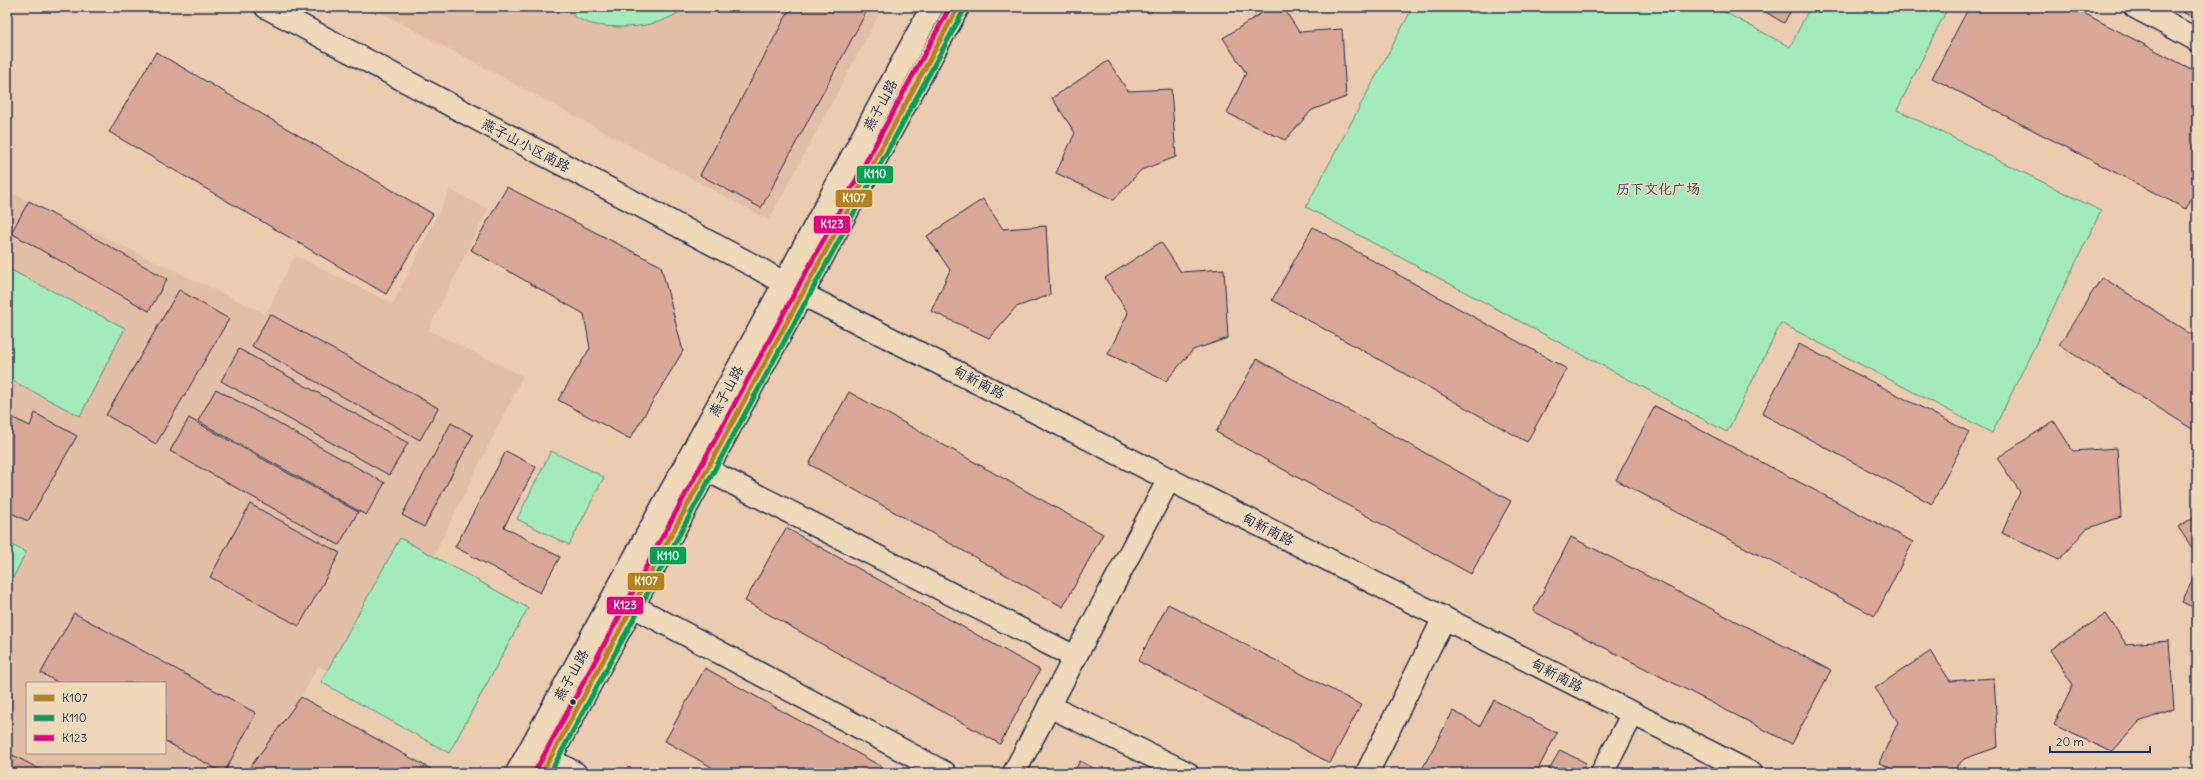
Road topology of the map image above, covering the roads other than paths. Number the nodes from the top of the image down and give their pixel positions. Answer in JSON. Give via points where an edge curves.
{"nodes":[{"id":1,"x":266,"y":7,"type":"edge"},
{"id":2,"x":932,"y":7,"type":"edge"},
{"id":3,"x":958,"y":7,"type":"edge"},
{"id":4,"x":2135,"y":7,"type":"edge"},
{"id":5,"x":2197,"y":40,"type":"edge"},
{"id":6,"x":793,"y":289,"type":"junction"},
{"id":7,"x":707,"y":470,"type":"junction"},
{"id":8,"x":1169,"y":479,"type":"junction"},
{"id":9,"x":633,"y":606,"type":"junction"},
{"id":10,"x":1444,"y":618,"type":"junction"},
{"id":11,"x":1075,"y":657,"type":"junction"},
{"id":12,"x":1049,"y":706,"type":"junction"},
{"id":13,"x":1633,"y":713,"type":"junction"},
{"id":14,"x":546,"y":766,"type":"edge"},
{"id":15,"x":517,"y":773,"type":"edge"},
{"id":16,"x":575,"y":773,"type":"edge"},
{"id":17,"x":945,"y":773,"type":"edge"},
{"id":18,"x":1014,"y":773,"type":"edge"},
{"id":19,"x":1187,"y":773,"type":"edge"},
{"id":20,"x":1367,"y":773,"type":"edge"},
{"id":21,"x":1602,"y":773,"type":"edge"},
{"id":22,"x":1751,"y":773,"type":"edge"}],
"edges":[{"from":1,"to":6,"type":"street","name":"燕子山小区南路","via":[[744,260]]},
{"from":2,"to":6,"type":"street","name":"燕子山路"},
{"from":3,"to":6,"type":"street"},
{"from":4,"to":5,"type":"street"},
{"from":6,"to":7,"type":"street"},
{"from":6,"to":8,"type":"street","name":"甸新南路"},
{"from":6,"to":15,"type":"street","name":"燕子山路"},
{"from":7,"to":9,"type":"street"},
{"from":7,"to":11,"type":"street"},
{"from":8,"to":10,"type":"street","name":"甸新南路"},
{"from":8,"to":11,"type":"street"},
{"from":9,"to":14,"type":"street"},
{"from":9,"to":17,"type":"street"},
{"from":10,"to":13,"type":"street","name":"甸新南路"},
{"from":10,"to":20,"type":"street"},
{"from":11,"to":12,"type":"street"},
{"from":12,"to":18,"type":"street"},
{"from":12,"to":19,"type":"street"},
{"from":13,"to":21,"type":"street"},
{"from":13,"to":22,"type":"street","name":"甸新南路"},
{"from":14,"to":16,"type":"street"}]}
